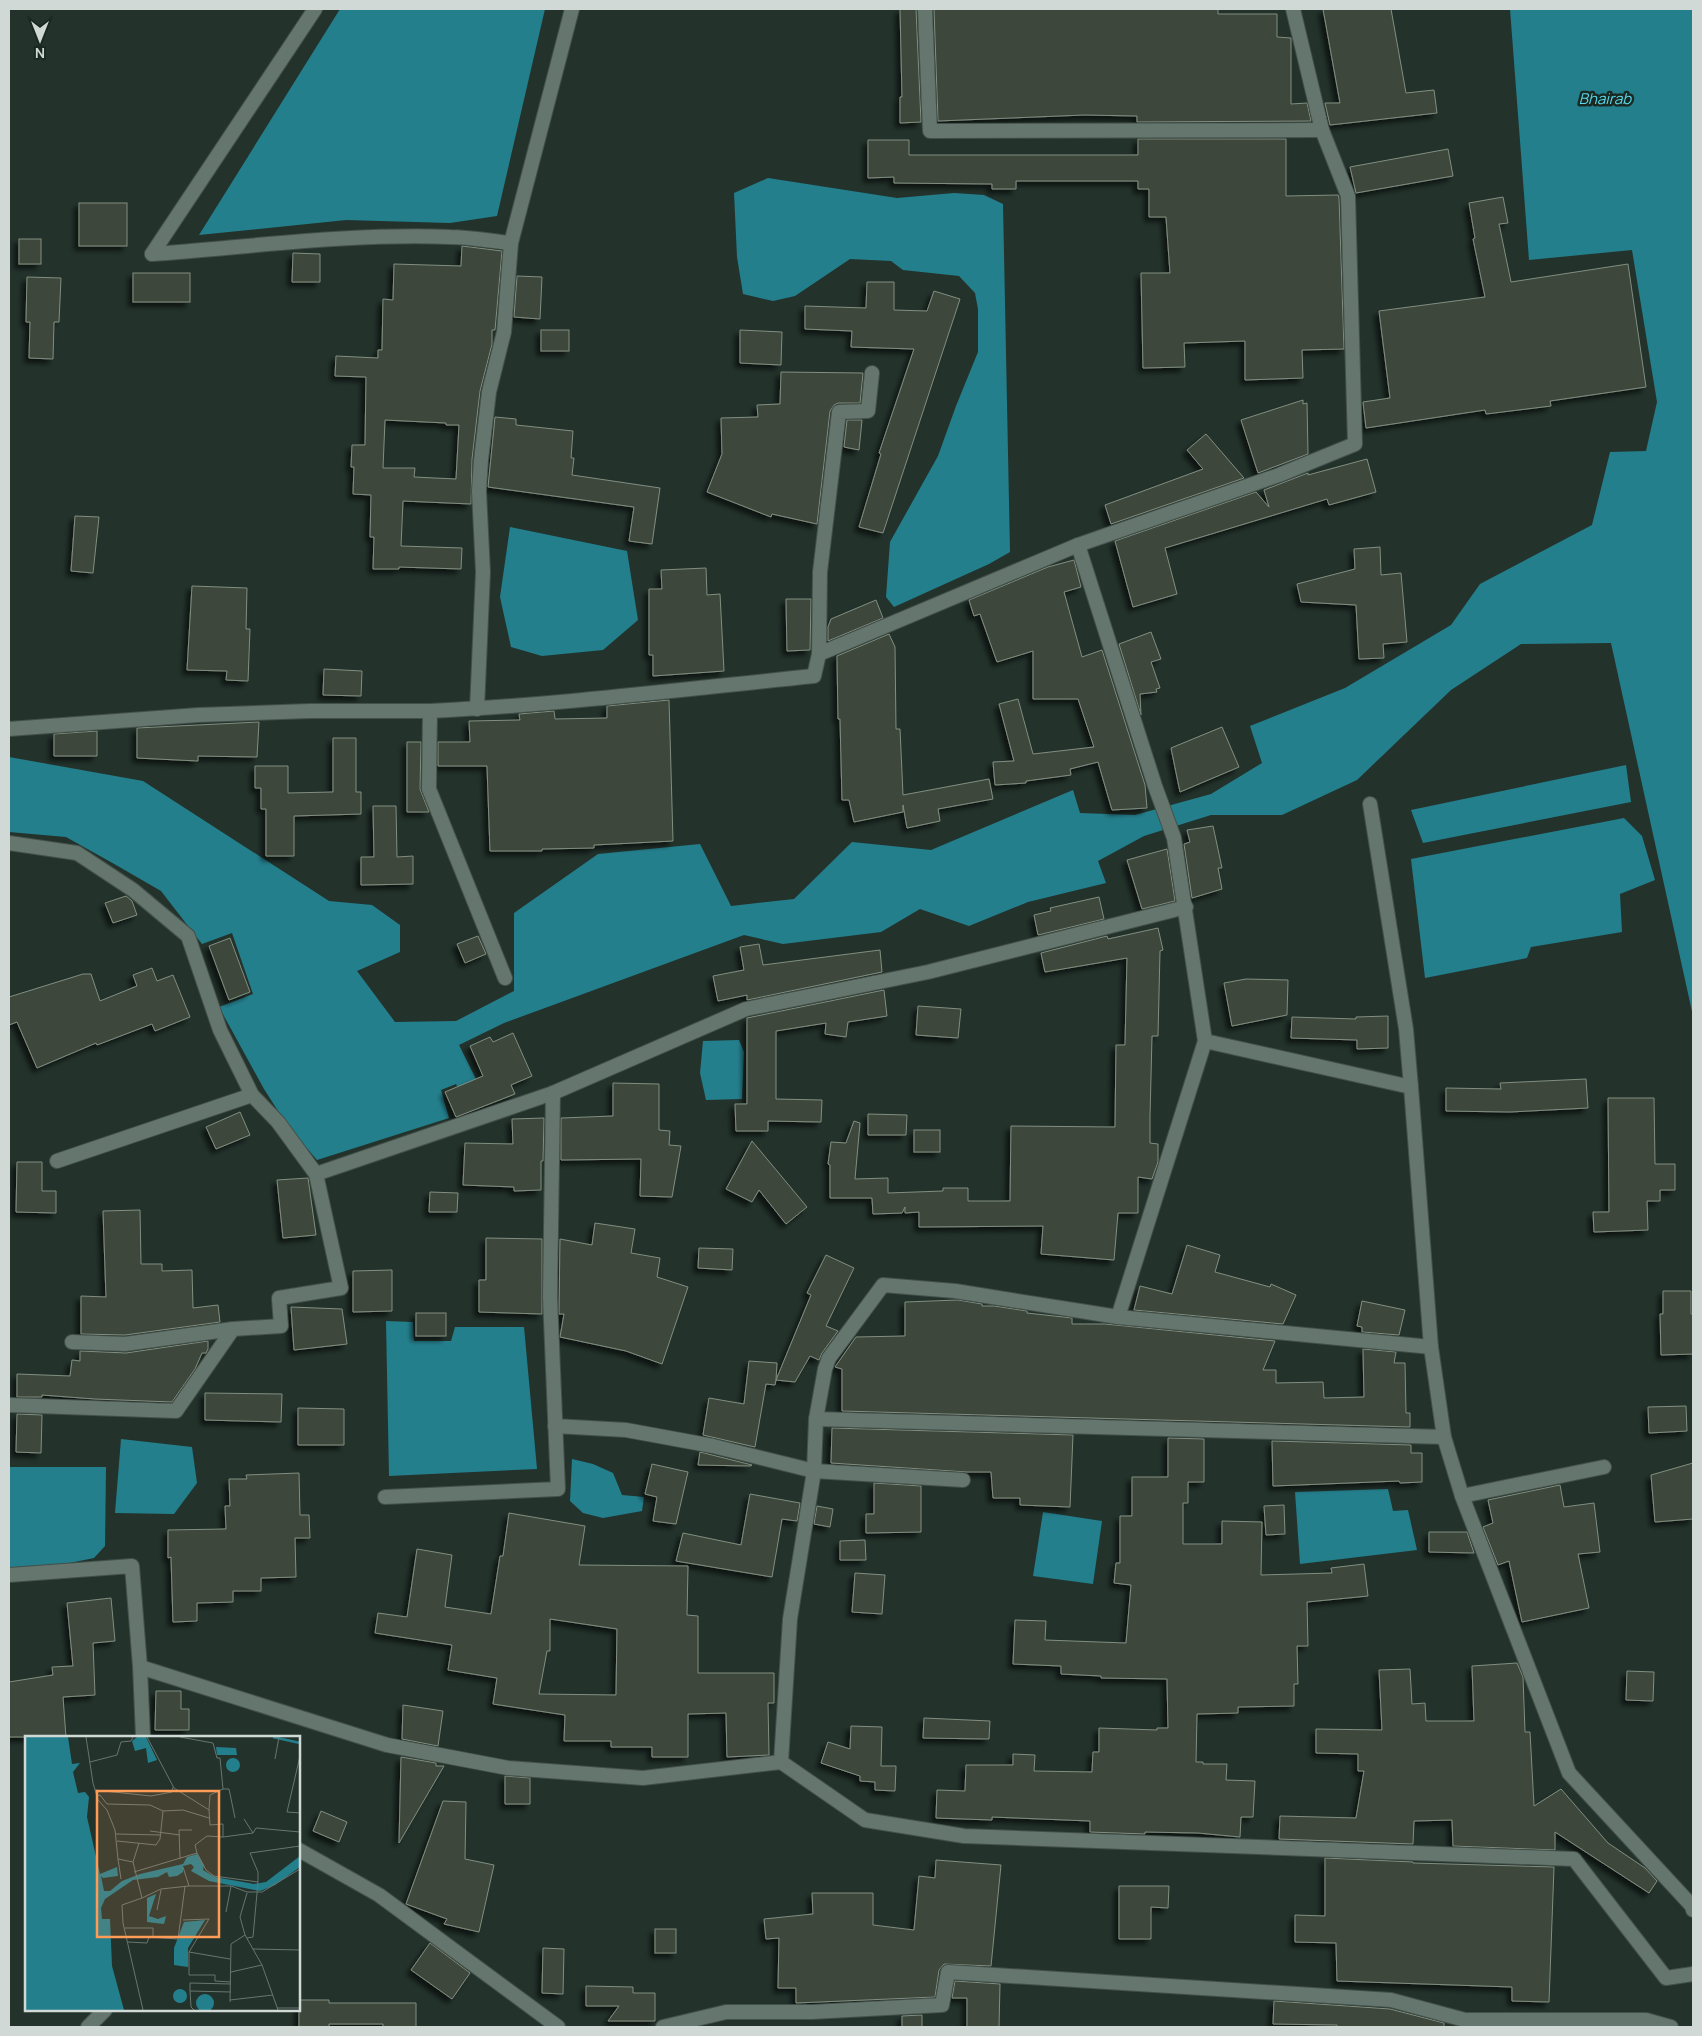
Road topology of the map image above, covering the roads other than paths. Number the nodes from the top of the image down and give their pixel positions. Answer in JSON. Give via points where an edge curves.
{"nodes":[{"id":1,"x":315,"y":9,"type":"edge"},
{"id":2,"x":572,"y":9,"type":"edge"},
{"id":3,"x":926,"y":9,"type":"edge"},
{"id":4,"x":1293,"y":9,"type":"edge"},
{"id":5,"x":1322,"y":130,"type":"junction"},
{"id":6,"x":511,"y":242,"type":"junction"},
{"id":7,"x":872,"y":373,"type":"dead end"},
{"id":8,"x":1078,"y":545,"type":"junction"},
{"id":9,"x":819,"y":654,"type":"junction"},
{"id":10,"x":477,"y":709,"type":"junction"},
{"id":11,"x":430,"y":711,"type":"junction"},
{"id":12,"x":9,"y":729,"type":"edge"},
{"id":13,"x":1370,"y":804,"type":"dead end"},
{"id":14,"x":9,"y":843,"type":"edge"},
{"id":15,"x":1186,"y":907,"type":"junction"},
{"id":16,"x":506,"y":978,"type":"dead end"},
{"id":17,"x":1205,"y":1041,"type":"junction"},
{"id":18,"x":1410,"y":1087,"type":"junction"},
{"id":19,"x":553,"y":1093,"type":"junction"},
{"id":20,"x":252,"y":1095,"type":"junction"},
{"id":21,"x":57,"y":1161,"type":"dead end"},
{"id":22,"x":316,"y":1174,"type":"junction"},
{"id":23,"x":1118,"y":1317,"type":"junction"},
{"id":24,"x":233,"y":1329,"type":"junction"},
{"id":25,"x":72,"y":1342,"type":"dead end"},
{"id":26,"x":1431,"y":1347,"type":"junction"},
{"id":27,"x":9,"y":1405,"type":"edge"},
{"id":28,"x":816,"y":1419,"type":"junction"},
{"id":29,"x":556,"y":1426,"type":"junction"},
{"id":30,"x":1444,"y":1437,"type":"junction"},
{"id":31,"x":1604,"y":1467,"type":"dead end"},
{"id":32,"x":814,"y":1471,"type":"junction"},
{"id":33,"x":963,"y":1480,"type":"dead end"},
{"id":34,"x":1462,"y":1496,"type":"junction"},
{"id":35,"x":385,"y":1497,"type":"dead end"},
{"id":36,"x":9,"y":1575,"type":"edge"},
{"id":37,"x":140,"y":1668,"type":"junction"},
{"id":38,"x":143,"y":1736,"type":"edge"},
{"id":39,"x":781,"y":1762,"type":"junction"},
{"id":40,"x":300,"y":1851,"type":"edge"},
{"id":41,"x":1693,"y":1910,"type":"edge"},
{"id":42,"x":1693,"y":1974,"type":"edge"},
{"id":43,"x":104,"y":2011,"type":"edge"},
{"id":44,"x":88,"y":2027,"type":"edge"},
{"id":45,"x":558,"y":2027,"type":"edge"},
{"id":46,"x":663,"y":2027,"type":"edge"},
{"id":47,"x":1671,"y":2027,"type":"edge"}],
"edges":[{"from":1,"to":6,"type":"street","via":[[152,254],[384,238],[450,237]]},
{"from":2,"to":6,"type":"street"},
{"from":3,"to":5,"type":"street","via":[[930,131]]},
{"from":4,"to":5,"type":"street"},
{"from":5,"to":8,"type":"street","via":[[1348,196],[1355,444],[1279,475]]},
{"from":6,"to":10,"type":"street","via":[[504,332],[488,392],[481,460],[483,572]]},
{"from":7,"to":9,"type":"street","via":[[868,411],[839,412],[820,572]]},
{"from":8,"to":9,"type":"street"},
{"from":8,"to":15,"type":"street","via":[[1174,838]]},
{"from":9,"to":10,"type":"street","via":[[814,676]]},
{"from":10,"to":11,"type":"street"},
{"from":11,"to":12,"type":"street","via":[[198,715]]},
{"from":11,"to":16,"type":"street","via":[[430,789]]},
{"from":13,"to":18,"type":"street","via":[[1406,1029]]},
{"from":14,"to":20,"type":"street","via":[[77,853],[133,890],[188,936],[220,1030]]},
{"from":15,"to":17,"type":"street"},
{"from":15,"to":19,"type":"street","via":[[928,972],[746,1009]]},
{"from":17,"to":18,"type":"street"},
{"from":17,"to":23,"type":"street"},
{"from":18,"to":26,"type":"street"},
{"from":19,"to":22,"type":"street"},
{"from":19,"to":29,"type":"street","via":[[550,1297]]},
{"from":20,"to":21,"type":"street"},
{"from":20,"to":22,"type":"street","via":[[278,1122]]},
{"from":22,"to":24,"type":"street","via":[[341,1288],[279,1298],[281,1326]]},
{"from":23,"to":26,"type":"street"},
{"from":23,"to":28,"type":"street","via":[[955,1291],[883,1284],[829,1358]]},
{"from":24,"to":25,"type":"street","via":[[125,1344]]},
{"from":24,"to":27,"type":"street","via":[[176,1412]]},
{"from":26,"to":30,"type":"street"},
{"from":28,"to":30,"type":"street"},
{"from":28,"to":32,"type":"street"},
{"from":29,"to":32,"type":"street","via":[[626,1430],[713,1446]]},
{"from":29,"to":35,"type":"street","via":[[558,1489]]},
{"from":30,"to":34,"type":"street"},
{"from":31,"to":34,"type":"street"},
{"from":32,"to":33,"type":"street"},
{"from":32,"to":39,"type":"street","via":[[790,1619]]},
{"from":34,"to":41,"type":"street","via":[[1569,1773]]},
{"from":36,"to":37,"type":"street","via":[[132,1566]]},
{"from":37,"to":38,"type":"street"},
{"from":37,"to":39,"type":"street","via":[[387,1745],[508,1768],[643,1778]]},
{"from":39,"to":42,"type":"street","via":[[865,1820],[964,1836],[1574,1859],[1666,1978]]},
{"from":40,"to":45,"type":"street","via":[[380,1895]]},
{"from":43,"to":44,"type":"street"},
{"from":46,"to":47,"type":"street","via":[[726,2012],[812,2012],[942,2005],[948,1972],[1391,2000],[1465,2020],[1646,2020]]}]}
